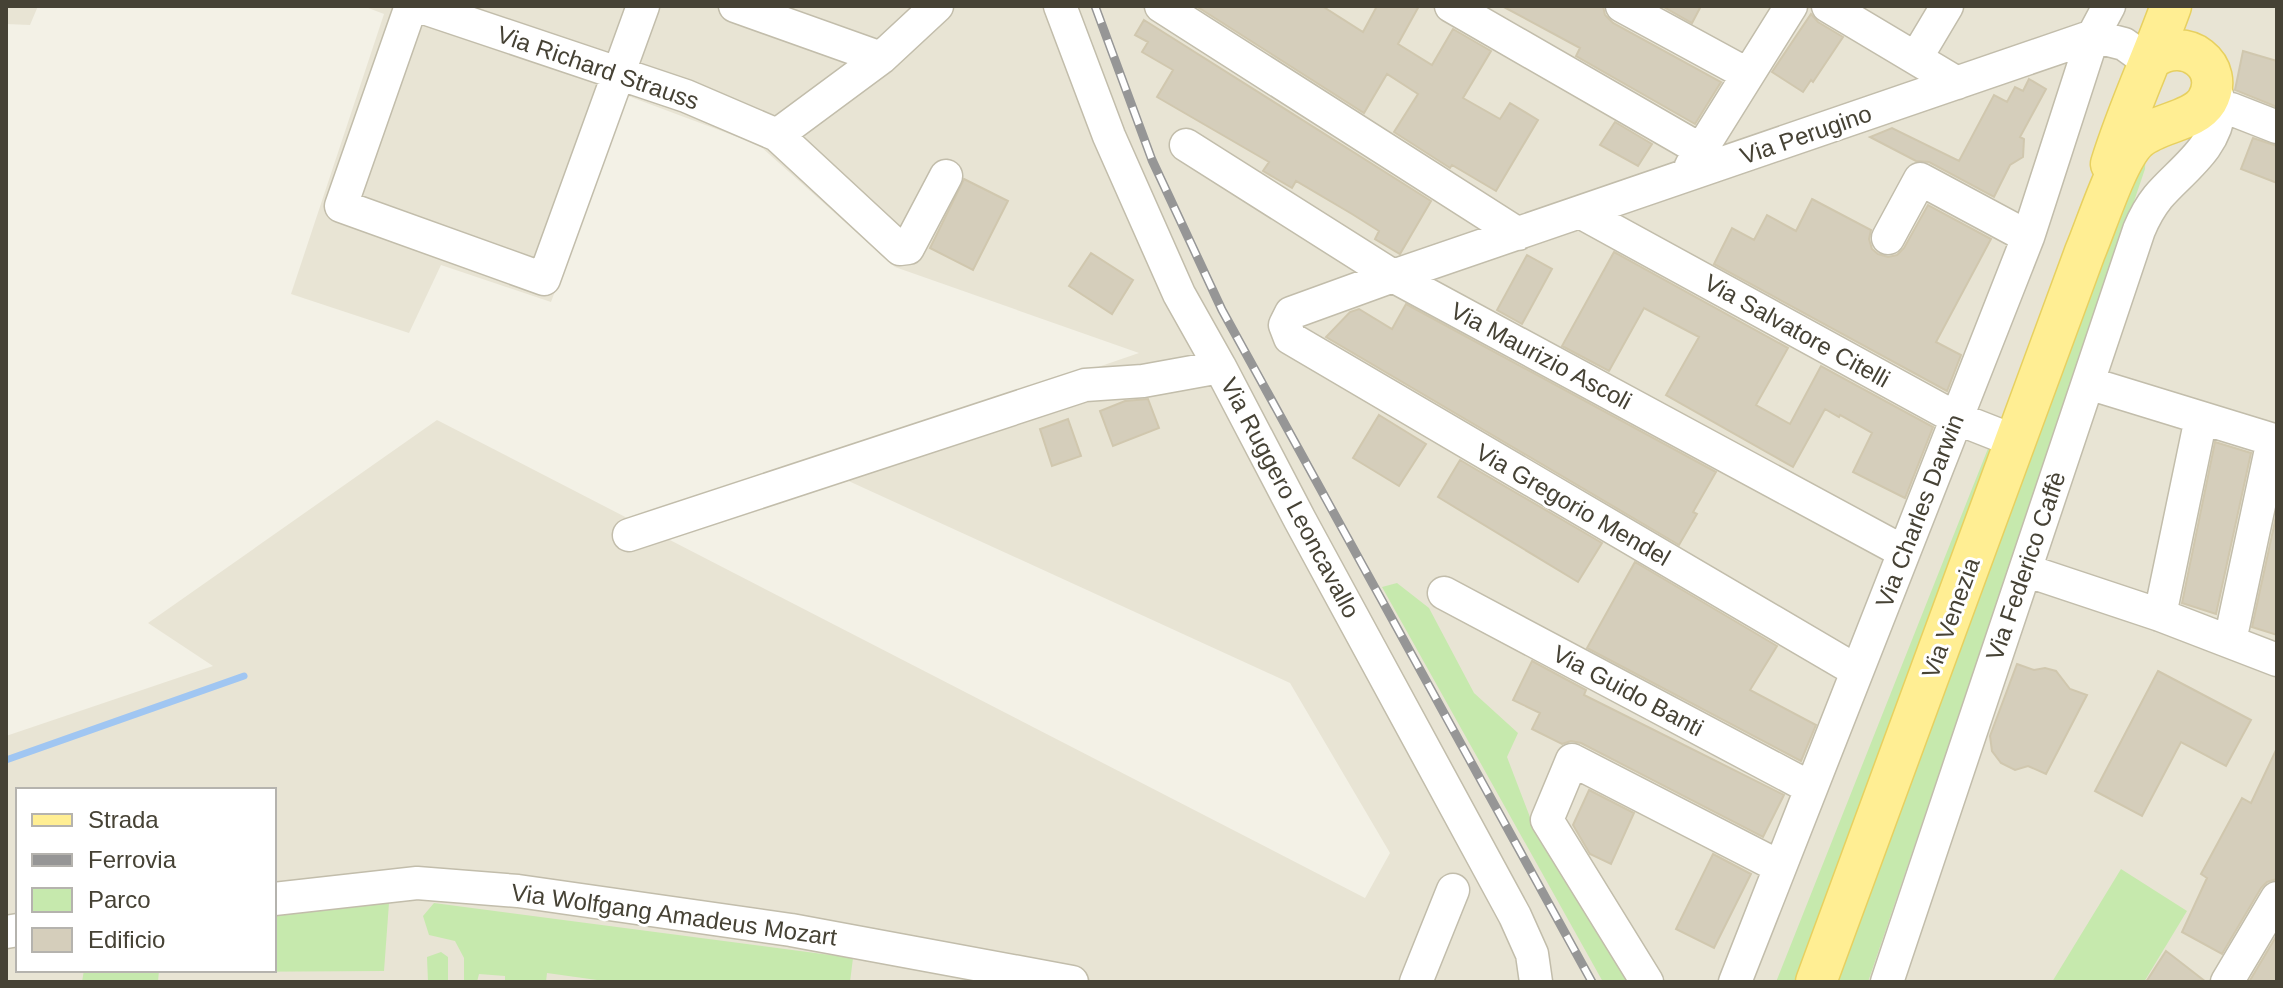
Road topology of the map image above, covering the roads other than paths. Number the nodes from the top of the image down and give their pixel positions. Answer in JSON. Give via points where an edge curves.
{"nodes":[{"id":1,"x":411,"y":6,"type":"edge"},
{"id":2,"x":418,"y":6,"type":"edge"},
{"id":3,"x":643,"y":6,"type":"edge"},
{"id":4,"x":735,"y":6,"type":"edge"},
{"id":5,"x":937,"y":6,"type":"edge"},
{"id":6,"x":1060,"y":6,"type":"edge"},
{"id":7,"x":1161,"y":6,"type":"edge"},
{"id":8,"x":1451,"y":6,"type":"edge"},
{"id":9,"x":1622,"y":6,"type":"edge"},
{"id":10,"x":1791,"y":6,"type":"edge"},
{"id":11,"x":1828,"y":6,"type":"edge"},
{"id":12,"x":1947,"y":6,"type":"edge"},
{"id":13,"x":2109,"y":6,"type":"edge"},
{"id":14,"x":2171,"y":6,"type":"edge"},
{"id":15,"x":2198,"y":6,"type":"edge"},
{"id":16,"x":2093,"y":36,"type":"junction"},
{"id":17,"x":881,"y":58,"type":"junction"},
{"id":18,"x":1916,"y":58,"type":"junction"},
{"id":19,"x":2149,"y":64,"type":"junction"},
{"id":20,"x":619,"y":73,"type":"junction"},
{"id":21,"x":1747,"y":74,"type":"junction"},
{"id":22,"x":1957,"y":83,"type":"junction"},
{"id":23,"x":2191,"y":101,"type":"junction"},
{"id":24,"x":2277,"y":127,"type":"edge"},
{"id":25,"x":777,"y":135,"type":"junction"},
{"id":26,"x":1186,"y":145,"type":"dead end"},
{"id":27,"x":1693,"y":163,"type":"junction"},
{"id":28,"x":2191,"y":164,"type":"junction"},
{"id":29,"x":946,"y":176,"type":"dead end"},
{"id":30,"x":1580,"y":212,"type":"junction"},
{"id":31,"x":1518,"y":234,"type":"junction"},
{"id":32,"x":2028,"y":237,"type":"junction"},
{"id":33,"x":1888,"y":238,"type":"dead end"},
{"id":34,"x":2085,"y":252,"type":"junction"},
{"id":35,"x":1393,"y":276,"type":"junction"},
{"id":36,"x":1290,"y":338,"type":"joint"},
{"id":37,"x":1220,"y":367,"type":"junction"},
{"id":38,"x":2088,"y":383,"type":"junction"},
{"id":39,"x":1956,"y":418,"type":"junction"},
{"id":40,"x":2201,"y":418,"type":"junction"},
{"id":41,"x":2275,"y":441,"type":"edge"},
{"id":42,"x":2017,"y":442,"type":"junction"},
{"id":43,"x":629,"y":535,"type":"dead end"},
{"id":44,"x":1904,"y":552,"type":"junction"},
{"id":45,"x":2025,"y":570,"type":"junction"},
{"id":46,"x":1444,"y":593,"type":"dead end"},
{"id":47,"x":2160,"y":615,"type":"junction"},
{"id":48,"x":2230,"y":641,"type":"junction"},
{"id":49,"x":2277,"y":660,"type":"edge"},
{"id":50,"x":1857,"y":671,"type":"junction"},
{"id":51,"x":1811,"y":788,"type":"junction"},
{"id":52,"x":1780,"y":867,"type":"junction"},
{"id":53,"x":1453,"y":890,"type":"dead end"},
{"id":54,"x":2277,"y":898,"type":"edge"},
{"id":55,"x":276,"y":899,"type":"edge"},
{"id":56,"x":1072,"y":982,"type":"edge"},
{"id":57,"x":1416,"y":982,"type":"edge"},
{"id":58,"x":1536,"y":982,"type":"edge"},
{"id":59,"x":1647,"y":982,"type":"edge"},
{"id":60,"x":1735,"y":982,"type":"edge"},
{"id":61,"x":1816,"y":982,"type":"edge"},
{"id":62,"x":1887,"y":982,"type":"edge"},
{"id":63,"x":2227,"y":982,"type":"edge"}],
"edges":[{"from":1,"to":20,"type":"street","via":[[341,206],[544,279]]},
{"from":2,"to":20,"type":"street","name":"Via Richard Strauss"},
{"from":3,"to":20,"type":"street"},
{"from":4,"to":17,"type":"street"},
{"from":5,"to":17,"type":"street"},
{"from":6,"to":37,"type":"street","name":"Via Ruggero Leoncavallo","via":[[1109,136],[1179,294]]},
{"from":7,"to":31,"type":"street"},
{"from":8,"to":27,"type":"street"},
{"from":9,"to":21,"type":"street"},
{"from":10,"to":21,"type":"street"},
{"from":11,"to":18,"type":"street"},
{"from":12,"to":18,"type":"street"},
{"from":13,"to":16,"type":"street"},
{"from":14,"to":19,"type":"main road"},
{"from":15,"to":23,"type":"main road"},
{"from":16,"to":19,"type":"street","via":[[2124,44]]},
{"from":16,"to":22,"type":"street","name":"Via Perugino"},
{"from":16,"to":32,"type":"street","name":"Via Charles Darwin"},
{"from":17,"to":25,"type":"street"},
{"from":18,"to":22,"type":"street"},
{"from":19,"to":23,"type":"main road","via":[[2144,95],[2149,105]]},
{"from":19,"to":23,"type":"main road","via":[[2161,52],[2182,49]]},
{"from":19,"to":34,"type":"main road","via":[[2126,115]]},
{"from":20,"to":25,"type":"street","name":"Via Richard Strauss"},
{"from":21,"to":27,"type":"street"},
{"from":22,"to":27,"type":"street","name":"Via Perugino"},
{"from":23,"to":24,"type":"street"},
{"from":23,"to":28,"type":"street","via":[[2178,137]]},
{"from":23,"to":28,"type":"street","name":"Via Federico Caffè","via":[[2209,140]]},
{"from":23,"to":34,"type":"main road","via":[[2137,140],[2125,157]]},
{"from":25,"to":29,"type":"street","name":"Via Richard Strauss","via":[[900,249],[908,248]]},
{"from":26,"to":35,"type":"street","name":"Via Maurizio Ascoli"},
{"from":27,"to":30,"type":"street","name":"Via Perugino"},
{"from":28,"to":38,"type":"street","name":"Via Federico Caffè","via":[[2143,221]]},
{"from":30,"to":31,"type":"street","name":"Via Perugino"},
{"from":30,"to":39,"type":"street","name":"Via Salvatore Citelli"},
{"from":31,"to":35,"type":"street","name":"Via Perugino"},
{"from":32,"to":33,"type":"street","via":[[1920,179]]},
{"from":32,"to":39,"type":"street","name":"Via Charles Darwin"},
{"from":34,"to":42,"type":"main road","name":"Via Venezia"},
{"from":35,"to":36,"type":"street","name":"Via Perugino","via":[[1291,313],[1285,325]]},
{"from":35,"to":44,"type":"street","name":"Via Maurizio Ascoli"},
{"from":36,"to":50,"type":"street","name":"Via Gregorio Mendel"},
{"from":37,"to":43,"type":"street","via":[[1085,385]]},
{"from":37,"to":58,"type":"street","name":"Via Ruggero Leoncavallo","via":[[1515,916],[1532,954]]},
{"from":38,"to":40,"type":"street"},
{"from":38,"to":45,"type":"street","name":"Via Federico Caffè"},
{"from":39,"to":42,"type":"street","name":"Via Salvatore Citelli"},
{"from":39,"to":44,"type":"street","name":"Via Charles Darwin"},
{"from":40,"to":41,"type":"street"},
{"from":40,"to":47,"type":"street"},
{"from":41,"to":48,"type":"street"},
{"from":42,"to":61,"type":"main road","name":"Via Venezia"},
{"from":44,"to":50,"type":"street","name":"Via Charles Darwin"},
{"from":45,"to":47,"type":"street"},
{"from":45,"to":62,"type":"street","name":"Via Federico Caffè"},
{"from":46,"to":51,"type":"street","name":"Via Guido Banti"},
{"from":47,"to":48,"type":"street"},
{"from":48,"to":49,"type":"street"},
{"from":50,"to":51,"type":"street","name":"Via Charles Darwin"},
{"from":51,"to":52,"type":"street","name":"Via Charles Darwin"},
{"from":52,"to":59,"type":"street","via":[[1572,760],[1547,820]]},
{"from":52,"to":60,"type":"street","name":"Via Charles Darwin"},
{"from":53,"to":57,"type":"street"},
{"from":54,"to":63,"type":"street"},
{"from":55,"to":56,"type":"street","name":"Via Wolfgang Amadeus Mozart","via":[[417,883],[518,891],[791,930]]}]}
